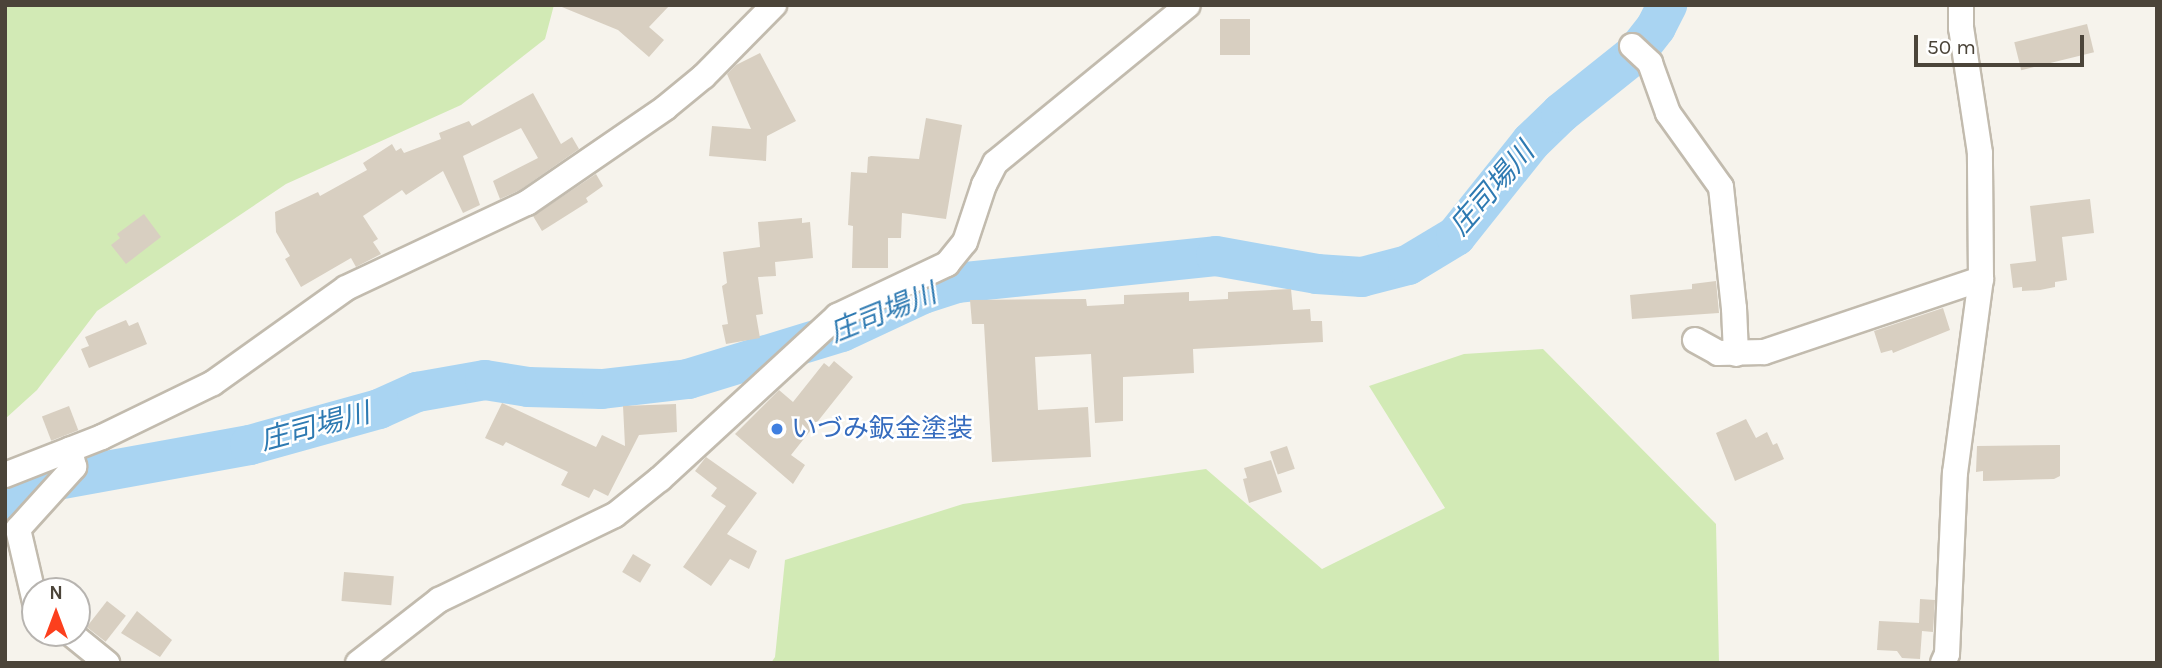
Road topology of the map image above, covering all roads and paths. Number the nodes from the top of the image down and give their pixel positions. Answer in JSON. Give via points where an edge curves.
{"nodes":[{"id":1,"x":774,"y":5,"type":"edge"},
{"id":2,"x":1188,"y":5,"type":"edge"},
{"id":3,"x":1961,"y":5,"type":"edge"},
{"id":4,"x":1632,"y":46,"type":"dead end"},
{"id":5,"x":1981,"y":279,"type":"junction"},
{"id":6,"x":1695,"y":340,"type":"dead end"},
{"id":7,"x":1735,"y":354,"type":"junction"},
{"id":8,"x":70,"y":449,"type":"junction"},
{"id":9,"x":5,"y":475,"type":"edge"},
{"id":10,"x":29,"y":577,"type":"edge"},
{"id":11,"x":87,"y":647,"type":"edge"},
{"id":12,"x":107,"y":663,"type":"edge"},
{"id":13,"x":358,"y":663,"type":"edge"},
{"id":14,"x":1943,"y":663,"type":"edge"}],
"edges":[{"from":1,"to":8,"type":"street","via":[[704,76],[665,108],[527,202],[367,276],[212,383]]},
{"from":2,"to":13,"type":"street","via":[[995,163],[965,242],[947,264],[837,316],[660,479],[615,514],[439,600]]},
{"from":3,"to":5,"type":"street","via":[[1980,153]]},
{"from":4,"to":7,"type":"street","via":[[1650,63],[1668,113],[1721,187]]},
{"from":5,"to":7,"type":"street","via":[[1764,352]]},
{"from":5,"to":14,"type":"street","via":[[1955,473]]},
{"from":6,"to":7,"type":"street","via":[[1718,353]]},
{"from":8,"to":9,"type":"street"},
{"from":8,"to":10,"type":"street","via":[[74,467],[18,529]]},
{"from":11,"to":12,"type":"street"}]}
